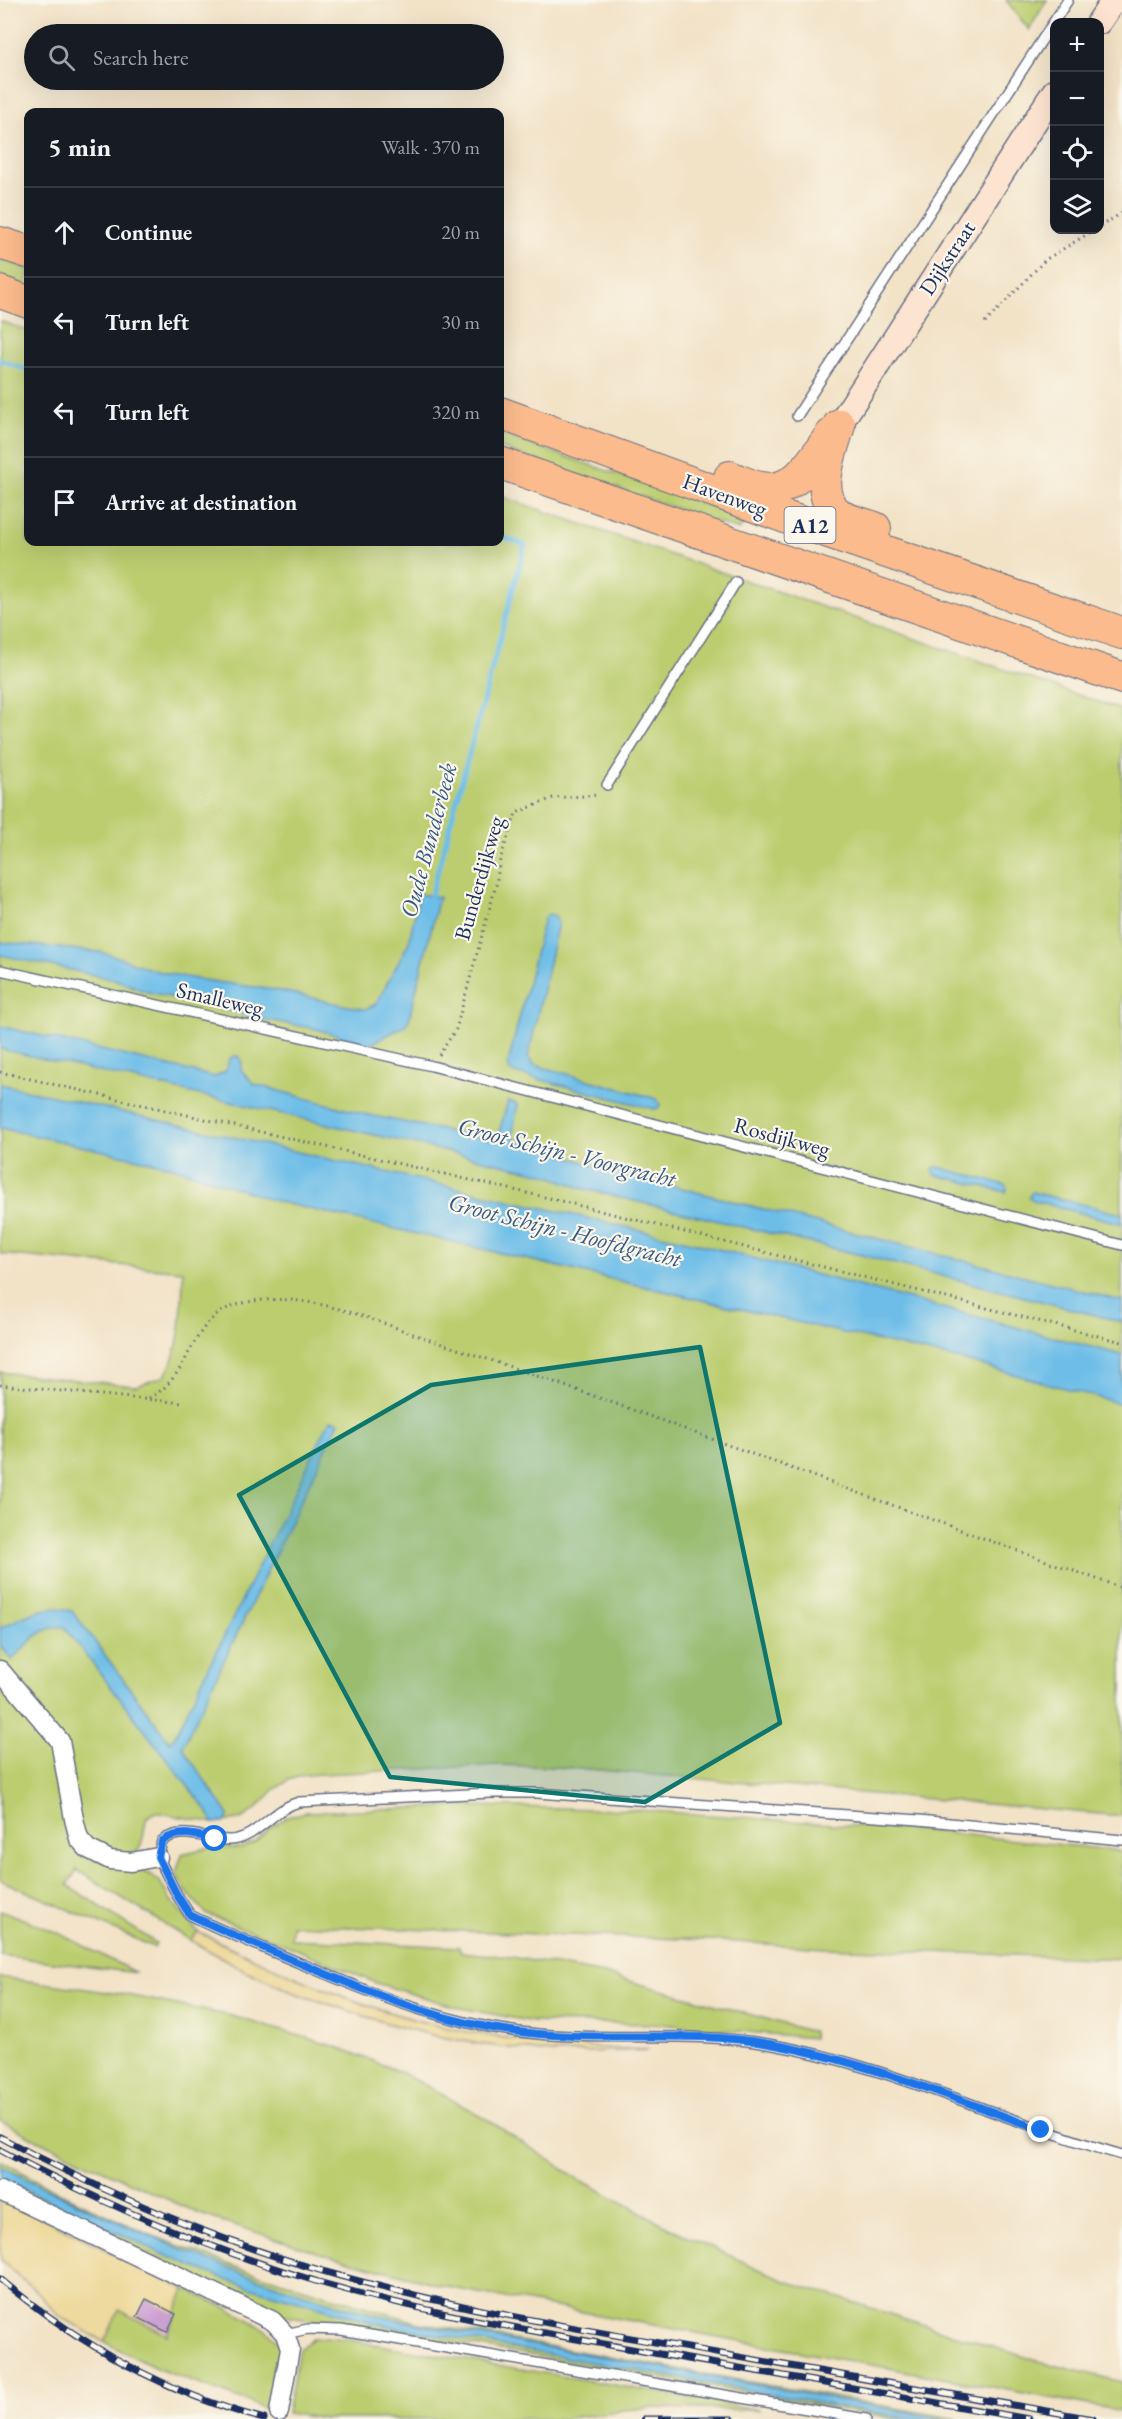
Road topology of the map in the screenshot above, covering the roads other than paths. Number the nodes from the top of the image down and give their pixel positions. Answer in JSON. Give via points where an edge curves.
{"nodes":[{"id":1,"x":1068,"y":0,"type":"edge"},
{"id":2,"x":1114,"y":0,"type":"edge"},
{"id":3,"x":1102,"y":18,"type":"edge"},
{"id":4,"x":1050,"y":98,"type":"edge"},
{"id":5,"x":0,"y":243,"type":"edge"},
{"id":6,"x":24,"y":251,"type":"edge"},
{"id":7,"x":0,"y":292,"type":"edge"},
{"id":8,"x":24,"y":301,"type":"edge"},
{"id":9,"x":504,"y":401,"type":"edge"},
{"id":10,"x":504,"y":414,"type":"edge"},
{"id":11,"x":796,"y":416,"type":"dead end"},
{"id":12,"x":839,"y":425,"type":"junction"},
{"id":13,"x":504,"y":464,"type":"edge"},
{"id":14,"x":736,"y":582,"type":"dead end"},
{"id":15,"x":1122,"y":615,"type":"edge"},
{"id":16,"x":1122,"y":633,"type":"edge"},
{"id":17,"x":1122,"y":678,"type":"edge"},
{"id":18,"x":607,"y":785,"type":"road end"},
{"id":19,"x":0,"y":970,"type":"edge"},
{"id":20,"x":432,"y":1066,"type":"joint"},
{"id":21,"x":1122,"y":1245,"type":"edge"},
{"id":22,"x":0,"y":1670,"type":"edge"},
{"id":23,"x":1122,"y":1840,"type":"edge"},
{"id":24,"x":158,"y":1857,"type":"junction"},
{"id":25,"x":1122,"y":2155,"type":"edge"},
{"id":26,"x":0,"y":2191,"type":"edge"},
{"id":27,"x":285,"y":2334,"type":"junction"},
{"id":28,"x":279,"y":2412,"type":"dead end"},
{"id":29,"x":866,"y":2419,"type":"edge"}],
"edges":[{"from":1,"to":11,"type":"lane"},
{"from":2,"to":3,"type":"street"},
{"from":4,"to":12,"type":"street","name":"Dijkstraat"},
{"from":5,"to":6,"type":"highway"},
{"from":7,"to":8,"type":"highway"},
{"from":9,"to":12,"type":"highway","via":[[763,489],[783,487],[798,478]]},
{"from":10,"to":16,"type":"highway","name":"Havenweg","number":"A12"},
{"from":12,"to":15,"type":"highway","via":[[824,483],[828,500],[840,515]]},
{"from":13,"to":17,"type":"highway","name":"Havenweg","number":"A12"},
{"from":14,"to":18,"type":"lane"},
{"from":19,"to":20,"type":"lane","name":"Smalleweg"},
{"from":20,"to":21,"type":"lane","name":"Rosdijkweg"},
{"from":22,"to":24,"type":"street","via":[[60,1741],[79,1839],[88,1849],[111,1860],[131,1862]]},
{"from":23,"to":24,"type":"lane","via":[[802,1811],[491,1793],[299,1802],[276,1812],[243,1838],[170,1835],[162,1841]]},
{"from":24,"to":25,"type":"lane","via":[[190,1915],[387,2000],[434,2015],[538,2034],[698,2036],[767,2043],[883,2072]]},
{"from":26,"to":27,"type":"street","via":[[273,2321]]},
{"from":27,"to":28,"type":"street","via":[[290,2349]]},
{"from":27,"to":29,"type":"lane","via":[[308,2329],[341,2330]]}]}
